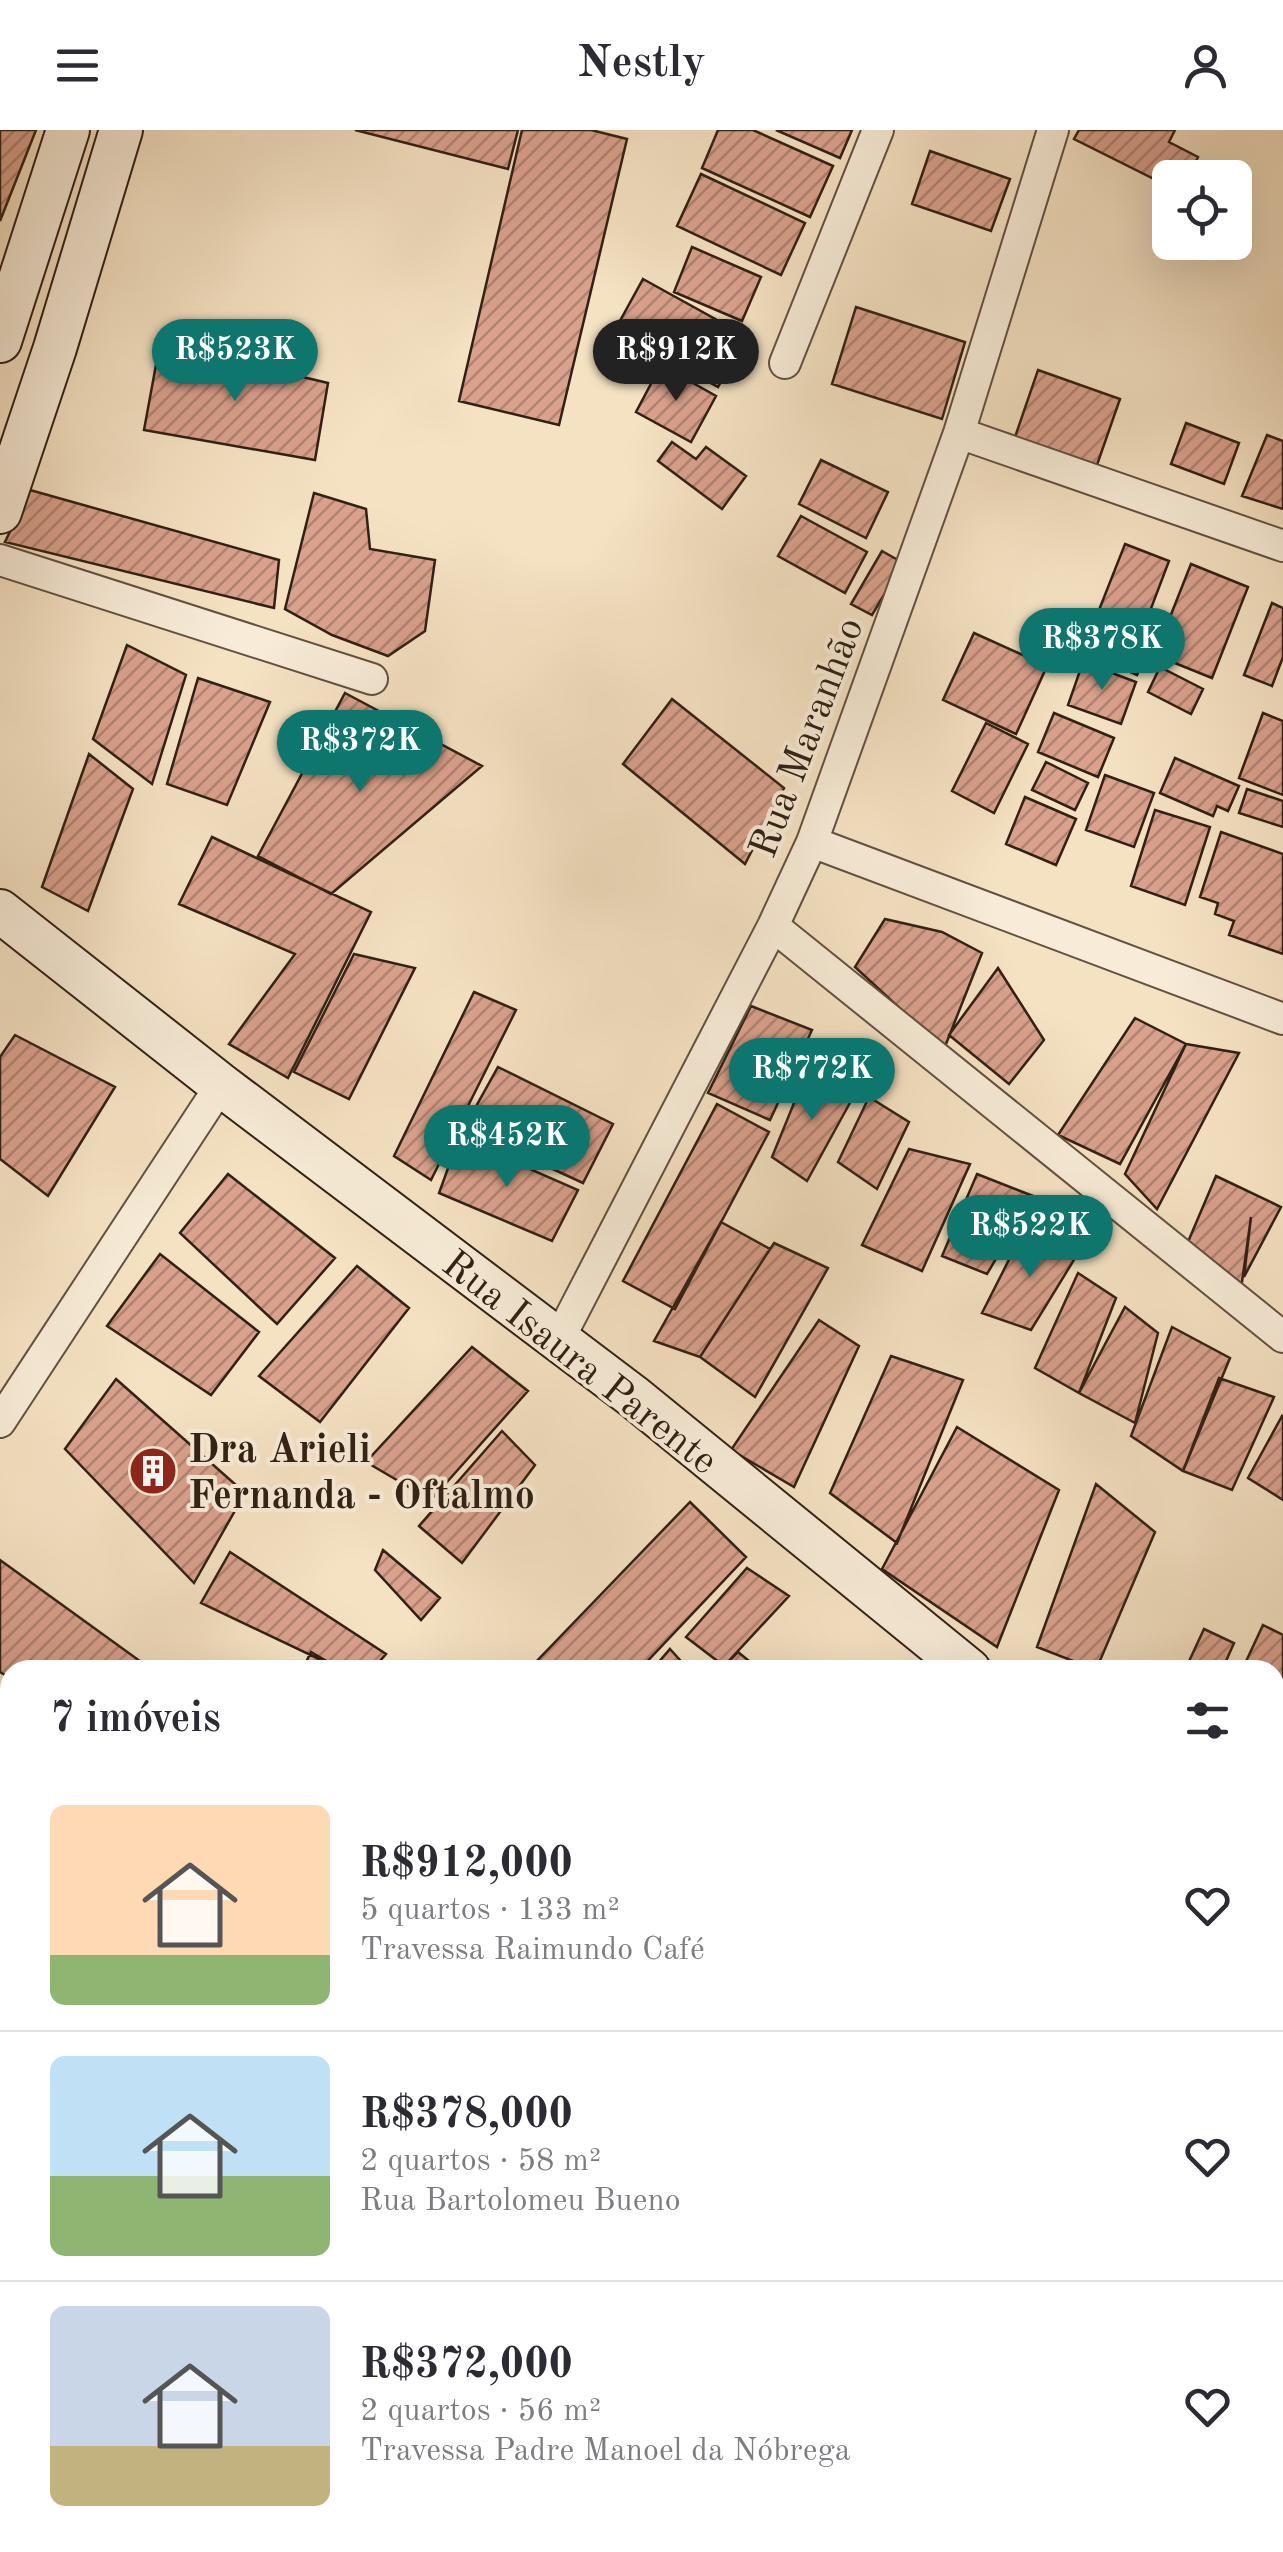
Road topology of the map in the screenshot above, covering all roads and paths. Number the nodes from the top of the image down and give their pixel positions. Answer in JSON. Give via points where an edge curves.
{"nodes":[{"id":1,"x":68,"y":130,"type":"edge"},
{"id":2,"x":121,"y":130,"type":"edge"},
{"id":3,"x":878,"y":130,"type":"edge"},
{"id":4,"x":1053,"y":130,"type":"edge"},
{"id":5,"x":0,"y":341,"type":"edge"},
{"id":6,"x":785,"y":363,"type":"dead end"},
{"id":7,"x":959,"y":433,"type":"junction"},
{"id":8,"x":0,"y":512,"type":"edge"},
{"id":9,"x":1283,"y":546,"type":"edge"},
{"id":10,"x":0,"y":560,"type":"edge"},
{"id":11,"x":372,"y":679,"type":"dead end"},
{"id":12,"x":812,"y":842,"type":"junction"},
{"id":13,"x":0,"y":910,"type":"edge"},
{"id":14,"x":772,"y":926,"type":"junction"},
{"id":15,"x":1283,"y":1019,"type":"edge"},
{"id":16,"x":221,"y":1086,"type":"junction"},
{"id":17,"x":1283,"y":1337,"type":"edge"},
{"id":18,"x":558,"y":1340,"type":"junction"},
{"id":19,"x":0,"y":1422,"type":"edge"},
{"id":20,"x":916,"y":1630,"type":"junction"},
{"id":21,"x":928,"y":1660,"type":"edge"},
{"id":22,"x":956,"y":1660,"type":"edge"}],
"edges":[{"from":1,"to":5,"type":"street"},
{"from":2,"to":8,"type":"street"},
{"from":3,"to":6,"type":"street"},
{"from":4,"to":7,"type":"street","name":"Rua Maranhão"},
{"from":7,"to":9,"type":"street"},
{"from":7,"to":12,"type":"street","name":"Rua Maranhão"},
{"from":10,"to":11,"type":"street"},
{"from":12,"to":14,"type":"street","name":"Rua Maranhão"},
{"from":12,"to":15,"type":"street"},
{"from":13,"to":16,"type":"street","name":"Rua Isaura Parente"},
{"from":14,"to":17,"type":"street"},
{"from":14,"to":18,"type":"street","name":"Rua Maranhão"},
{"from":16,"to":18,"type":"street","name":"Rua Isaura Parente"},
{"from":16,"to":19,"type":"street"},
{"from":18,"to":20,"type":"street","name":"Rua Isaura Parente"},
{"from":20,"to":21,"type":"street"},
{"from":20,"to":22,"type":"street","name":"Rua Isaura Parente"}]}
